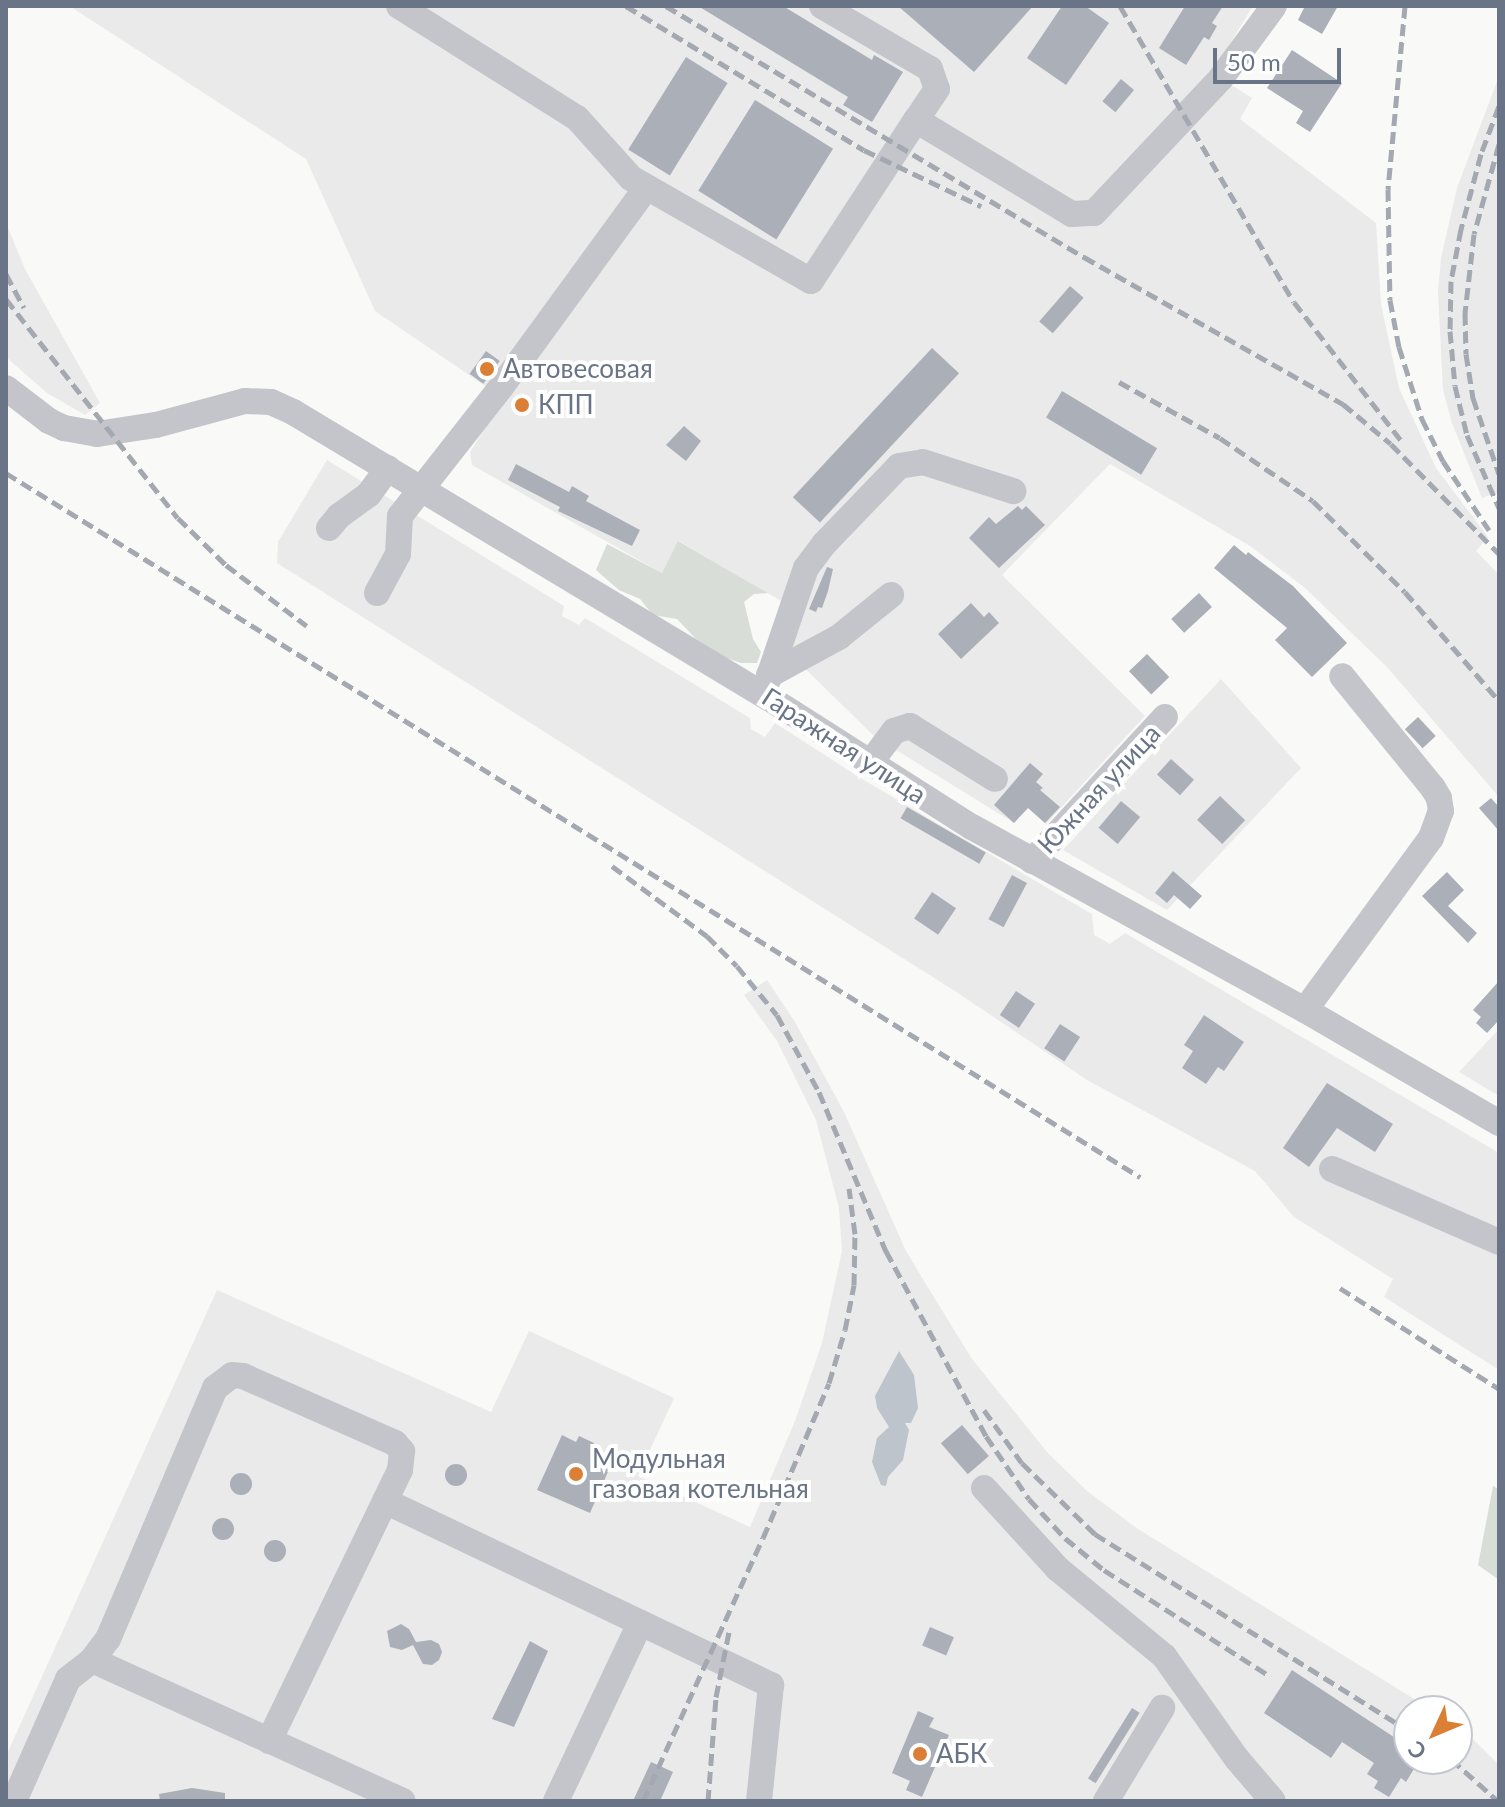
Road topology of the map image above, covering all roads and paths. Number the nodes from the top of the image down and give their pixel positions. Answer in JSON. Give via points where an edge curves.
{"nodes":[{"id":1,"x":399,"y":6,"type":"edge"},
{"id":2,"x":822,"y":6,"type":"edge"},
{"id":3,"x":1274,"y":6,"type":"edge"},
{"id":4,"x":916,"y":120,"type":"junction"},
{"id":5,"x":646,"y":188,"type":"junction"},
{"id":6,"x":499,"y":361,"type":"dead end"},
{"id":7,"x":482,"y":383,"type":"dead end"},
{"id":8,"x":6,"y":388,"type":"edge"},
{"id":9,"x":388,"y":468,"type":"junction"},
{"id":10,"x":420,"y":489,"type":"junction"},
{"id":11,"x":1013,"y":491,"type":"dead end"},
{"id":12,"x":329,"y":528,"type":"dead end"},
{"id":13,"x":377,"y":593,"type":"dead end"},
{"id":14,"x":891,"y":595,"type":"dead end"},
{"id":15,"x":1342,"y":676,"type":"dead end"},
{"id":16,"x":766,"y":684,"type":"junction"},
{"id":17,"x":1165,"y":717,"type":"dead end"},
{"id":18,"x":870,"y":763,"type":"junction"},
{"id":19,"x":995,"y":779,"type":"dead end"},
{"id":20,"x":1032,"y":861,"type":"junction"},
{"id":21,"x":1305,"y":1010,"type":"junction"},
{"id":22,"x":1499,"y":1123,"type":"edge"},
{"id":23,"x":1332,"y":1169,"type":"dead end"},
{"id":24,"x":1499,"y":1242,"type":"edge"},
{"id":25,"x":984,"y":1488,"type":"dead end"},
{"id":26,"x":385,"y":1501,"type":"junction"},
{"id":27,"x":640,"y":1623,"type":"junction"},
{"id":28,"x":92,"y":1660,"type":"junction"},
{"id":29,"x":1162,"y":1708,"type":"dead end"},
{"id":30,"x":269,"y":1741,"type":"junction"},
{"id":31,"x":14,"y":1801,"type":"edge"},
{"id":32,"x":403,"y":1801,"type":"edge"},
{"id":33,"x":556,"y":1801,"type":"edge"},
{"id":34,"x":759,"y":1801,"type":"edge"},
{"id":35,"x":1106,"y":1801,"type":"edge"},
{"id":36,"x":1273,"y":1801,"type":"edge"}],
"edges":[{"from":1,"to":5,"type":"street","via":[[577,118]]},
{"from":2,"to":4,"type":"street","via":[[930,69],[937,89]]},
{"from":3,"to":4,"type":"street","via":[[1221,78],[1087,216],[1072,214]]},
{"from":4,"to":5,"type":"street","via":[[811,281]]},
{"from":5,"to":10,"type":"street"},
{"from":6,"to":7,"type":"street"},
{"from":8,"to":9,"type":"street","name":"Гаражная улица","via":[[32,412],[82,432],[129,431],[245,401],[271,402]]},
{"from":9,"to":10,"type":"street","name":"Гаражная улица"},
{"from":9,"to":12,"type":"street","via":[[369,494]]},
{"from":10,"to":13,"type":"street","via":[[400,516],[398,554]]},
{"from":10,"to":16,"type":"street","name":"Гаражная улица"},
{"from":11,"to":16,"type":"street","via":[[923,462],[899,466],[814,555]]},
{"from":14,"to":16,"type":"street","via":[[839,637]]},
{"from":15,"to":21,"type":"street","via":[[1433,788],[1441,811],[1431,838]]},
{"from":16,"to":18,"type":"street","name":"Гаражная улица"},
{"from":17,"to":20,"type":"street","name":"Южная улица"},
{"from":18,"to":19,"type":"street","via":[[894,731],[910,726]]},
{"from":18,"to":20,"type":"street","name":"Гаражная улица"},
{"from":20,"to":21,"type":"street","name":"Гаражная улица"},
{"from":21,"to":22,"type":"street","name":"Гаражная улица"},
{"from":23,"to":24,"type":"street"},
{"from":25,"to":36,"type":"street","via":[[1058,1569],[1164,1656]]},
{"from":26,"to":27,"type":"street"},
{"from":26,"to":28,"type":"street","via":[[402,1460],[395,1443],[243,1376],[223,1379],[108,1639]]},
{"from":26,"to":30,"type":"street"},
{"from":27,"to":33,"type":"street"},
{"from":27,"to":34,"type":"street","via":[[771,1685]]},
{"from":28,"to":30,"type":"street"},
{"from":28,"to":31,"type":"street","via":[[68,1679]]},
{"from":29,"to":35,"type":"street"},
{"from":30,"to":32,"type":"street"}]}
